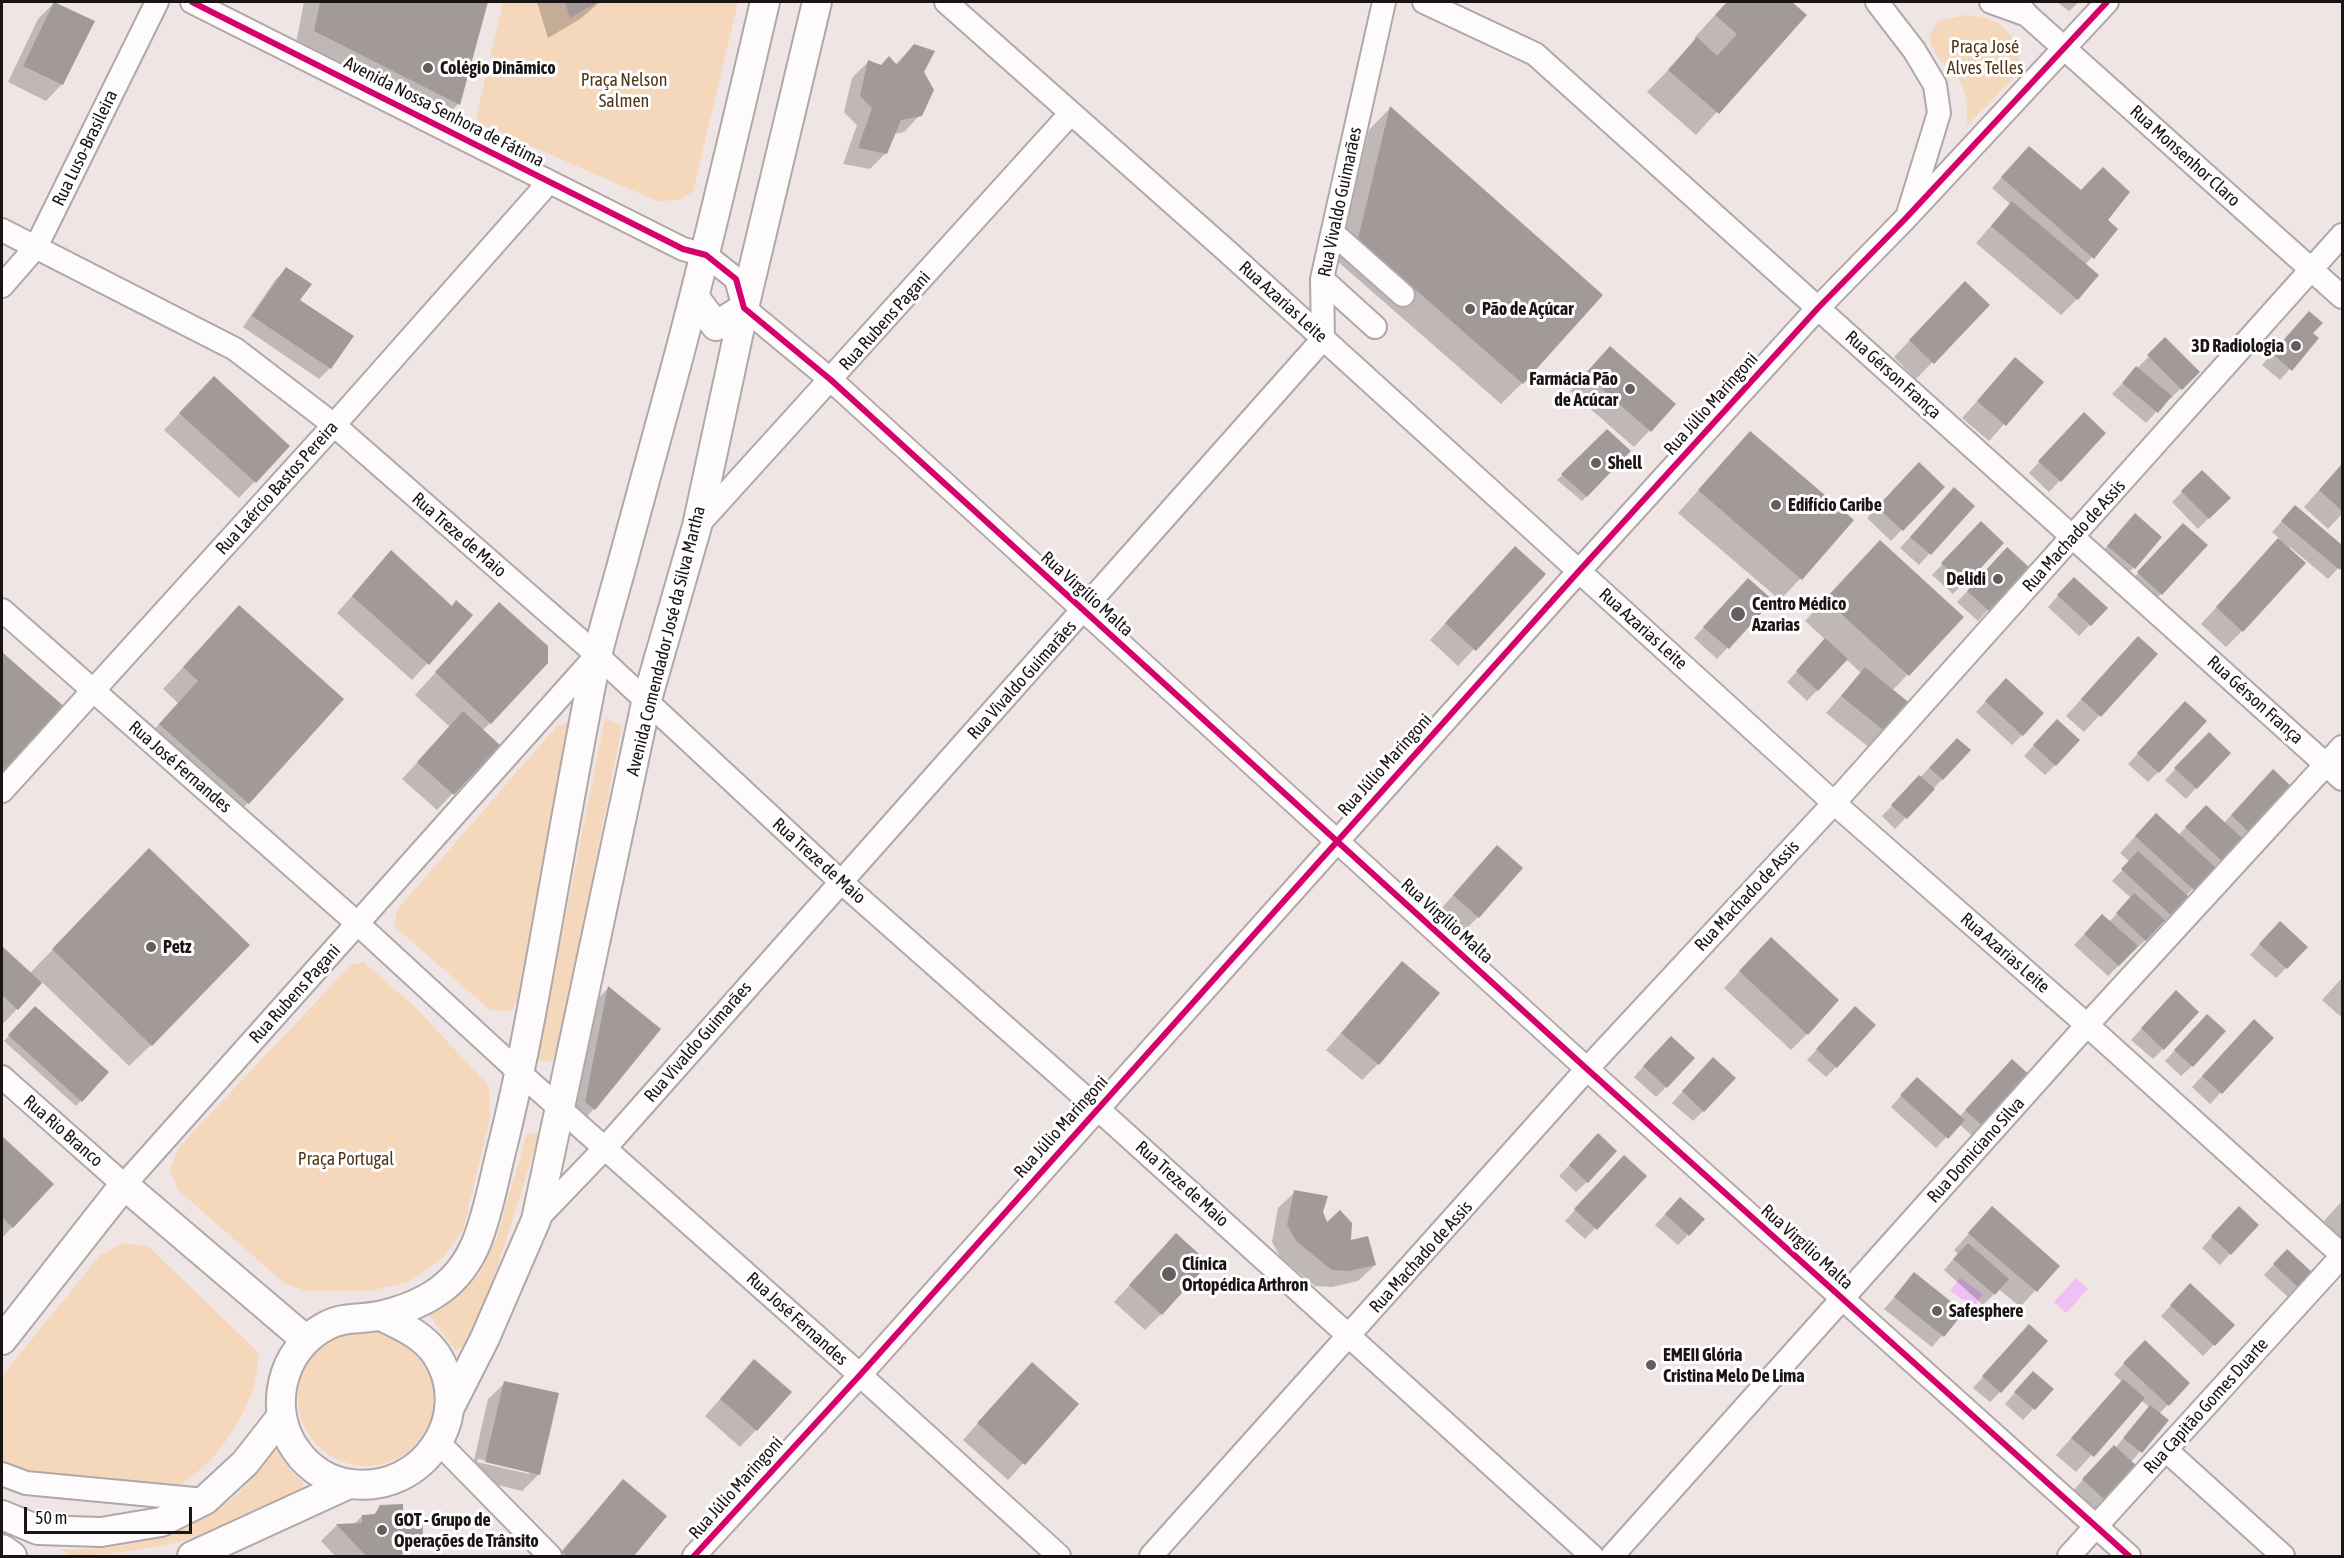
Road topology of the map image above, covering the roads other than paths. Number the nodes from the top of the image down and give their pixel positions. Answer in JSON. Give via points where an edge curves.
{"nodes":[{"id":1,"x":157,"y":2,"type":"edge"},
{"id":2,"x":192,"y":2,"type":"edge"},
{"id":3,"x":765,"y":2,"type":"edge"},
{"id":4,"x":816,"y":2,"type":"edge"},
{"id":5,"x":946,"y":2,"type":"edge"},
{"id":6,"x":1384,"y":2,"type":"edge"},
{"id":7,"x":1424,"y":2,"type":"edge"},
{"id":8,"x":1877,"y":2,"type":"edge"},
{"id":9,"x":1991,"y":2,"type":"edge"},
{"id":10,"x":2107,"y":2,"type":"edge"},
{"id":11,"x":2022,"y":8,"type":"edge"},
{"id":12,"x":2066,"y":48,"type":"junction"},
{"id":13,"x":1071,"y":113,"type":"junction"},
{"id":14,"x":549,"y":182,"type":"junction"},
{"id":15,"x":1906,"y":218,"type":"junction"},
{"id":16,"x":2,"y":230,"type":"edge"},
{"id":17,"x":1333,"y":233,"type":"junction"},
{"id":18,"x":2343,"y":235,"type":"edge"},
{"id":19,"x":36,"y":247,"type":"junction"},
{"id":20,"x":694,"y":252,"type":"junction"},
{"id":21,"x":2312,"y":270,"type":"junction"},
{"id":22,"x":1322,"y":279,"type":"junction"},
{"id":23,"x":2,"y":286,"type":"edge"},
{"id":24,"x":1403,"y":296,"type":"dead end"},
{"id":25,"x":2343,"y":297,"type":"edge"},
{"id":26,"x":695,"y":298,"type":"junction"},
{"id":27,"x":744,"y":308,"type":"junction"},
{"id":28,"x":1818,"y":308,"type":"junction"},
{"id":29,"x":1375,"y":327,"type":"dead end"},
{"id":30,"x":1323,"y":339,"type":"junction"},
{"id":31,"x":831,"y":380,"type":"junction"},
{"id":32,"x":334,"y":425,"type":"junction"},
{"id":33,"x":697,"y":526,"type":"junction"},
{"id":34,"x":2072,"y":538,"type":"junction"},
{"id":35,"x":1579,"y":571,"type":"junction"},
{"id":36,"x":2,"y":610,"type":"edge"},
{"id":37,"x":1083,"y":611,"type":"junction"},
{"id":38,"x":597,"y":655,"type":"junction"},
{"id":39,"x":92,"y":691,"type":"junction"},
{"id":40,"x":646,"y":703,"type":"junction"},
{"id":41,"x":2343,"y":747,"type":"edge"},
{"id":42,"x":2335,"y":771,"type":"edge"},
{"id":43,"x":2,"y":791,"type":"edge"},
{"id":44,"x":1834,"y":802,"type":"junction"},
{"id":45,"x":1337,"y":841,"type":"junction"},
{"id":46,"x":840,"y":881,"type":"junction"},
{"id":47,"x":358,"y":924,"type":"junction"},
{"id":48,"x":2087,"y":1025,"type":"junction"},
{"id":49,"x":1587,"y":1069,"type":"junction"},
{"id":50,"x":520,"y":1073,"type":"junction"},
{"id":51,"x":2,"y":1077,"type":"edge"},
{"id":52,"x":560,"y":1108,"type":"junction"},
{"id":53,"x":1098,"y":1109,"type":"junction"},
{"id":54,"x":604,"y":1148,"type":"junction"},
{"id":55,"x":124,"y":1185,"type":"junction"},
{"id":56,"x":536,"y":1220,"type":"junction"},
{"id":57,"x":2343,"y":1255,"type":"edge"},
{"id":58,"x":1843,"y":1299,"type":"junction"},
{"id":59,"x":381,"y":1316,"type":"junction"},
{"id":60,"x":1350,"y":1336,"type":"junction"},
{"id":61,"x":2,"y":1340,"type":"edge"},
{"id":62,"x":306,"y":1340,"type":"junction"},
{"id":63,"x":860,"y":1375,"type":"junction"},
{"id":64,"x":449,"y":1409,"type":"junction"},
{"id":65,"x":281,"y":1417,"type":"junction"},
{"id":66,"x":438,"y":1442,"type":"junction"},
{"id":67,"x":2166,"y":1450,"type":"junction"},
{"id":68,"x":2,"y":1474,"type":"edge"},
{"id":69,"x":348,"y":1484,"type":"junction"},
{"id":70,"x":205,"y":1500,"type":"junction"},
{"id":71,"x":2,"y":1515,"type":"edge"},
{"id":72,"x":2096,"y":1527,"type":"junction"},
{"id":73,"x":2,"y":1549,"type":"edge"},
{"id":74,"x":12,"y":1557,"type":"edge"},
{"id":75,"x":192,"y":1557,"type":"edge"},
{"id":76,"x":550,"y":1557,"type":"edge"},
{"id":77,"x":694,"y":1557,"type":"edge"},
{"id":78,"x":1059,"y":1557,"type":"edge"},
{"id":79,"x":1151,"y":1557,"type":"edge"},
{"id":80,"x":1592,"y":1557,"type":"edge"},
{"id":81,"x":1612,"y":1557,"type":"edge"},
{"id":82,"x":2069,"y":1557,"type":"edge"},
{"id":83,"x":2129,"y":1557,"type":"edge"},
{"id":84,"x":2283,"y":1557,"type":"edge"}],
"edges":[{"from":1,"to":19,"type":"street","name":"Rua Luso-Brasileira"},
{"from":2,"to":14,"type":"street","name":"Avenida Nossa Senhora de Fátima"},
{"from":3,"to":20,"type":"main road"},
{"from":4,"to":27,"type":"main road","name":"Avenida Comendador José da Silva Martha"},
{"from":5,"to":13,"type":"street","name":"Rua Azarias Leite"},
{"from":6,"to":17,"type":"street","name":"Rua Vivaldo Guimarães"},
{"from":7,"to":28,"type":"street","name":"Rua Gérson França","via":[[1535,54]]},
{"from":8,"to":15,"type":"street","via":[[1935,85],[1939,114]]},
{"from":9,"to":11,"type":"street"},
{"from":10,"to":12,"type":"street","name":"Rua Júlio Maringoni"},
{"from":11,"to":12,"type":"street","name":"Rua Monsenhor Claro"},
{"from":12,"to":15,"type":"street","name":"Rua Júlio Maringoni"},
{"from":12,"to":21,"type":"street","name":"Rua Monsenhor Claro"},
{"from":13,"to":30,"type":"street","name":"Rua Azarias Leite"},
{"from":13,"to":31,"type":"street","name":"Rua Rubens Pagani"},
{"from":14,"to":20,"type":"street","name":"Avenida Nossa Senhora de Fátima"},
{"from":14,"to":32,"type":"street","name":"Rua Laércio Bastos Pereira"},
{"from":15,"to":28,"type":"street","name":"Rua Júlio Maringoni"},
{"from":16,"to":19,"type":"street","name":"Rua Treze de Maio"},
{"from":17,"to":22,"type":"street","name":"Rua Vivaldo Guimarães"},
{"from":17,"to":24,"type":"street"},
{"from":18,"to":21,"type":"street","name":"Rua Machado de Assis"},
{"from":19,"to":23,"type":"street","name":"Rua Luso-Brasileira"},
{"from":19,"to":32,"type":"street","name":"Rua Treze de Maio","via":[[235,349]]},
{"from":20,"to":26,"type":"main road"},
{"from":20,"to":27,"type":"street","name":"Avenida Nossa Senhora de Fátima","via":[[736,279]]},
{"from":21,"to":25,"type":"street","name":"Rua Monsenhor Claro"},
{"from":21,"to":34,"type":"street","name":"Rua Machado de Assis"},
{"from":22,"to":29,"type":"street"},
{"from":22,"to":30,"type":"street","name":"Rua Vivaldo Guimarães"},
{"from":26,"to":27,"type":"main road","via":[[716,326]]},
{"from":26,"to":38,"type":"main road"},
{"from":27,"to":31,"type":"street","name":"Rua Virgílio Malta"},
{"from":27,"to":33,"type":"main road","name":"Avenida Comendador José da Silva Martha"},
{"from":28,"to":34,"type":"street","name":"Rua Gérson França"},
{"from":28,"to":35,"type":"street","name":"Rua Júlio Maringoni"},
{"from":30,"to":35,"type":"street","name":"Rua Azarias Leite"},
{"from":30,"to":37,"type":"street","name":"Rua Vivaldo Guimarães"},
{"from":31,"to":33,"type":"street","name":"Rua Rubens Pagani"},
{"from":31,"to":37,"type":"street","name":"Rua Virgílio Malta"},
{"from":32,"to":38,"type":"street","name":"Rua Treze de Maio"},
{"from":32,"to":39,"type":"street","name":"Rua Laércio Bastos Pereira"},
{"from":33,"to":40,"type":"main road","name":"Avenida Comendador José da Silva Martha"},
{"from":34,"to":42,"type":"street","name":"Rua Gérson França"},
{"from":34,"to":44,"type":"street","name":"Rua Machado de Assis"},
{"from":35,"to":44,"type":"street","name":"Rua Azarias Leite"},
{"from":35,"to":45,"type":"street","name":"Rua Júlio Maringoni"},
{"from":36,"to":39,"type":"street","name":"Rua José Fernandes"},
{"from":37,"to":45,"type":"street","name":"Rua Virgílio Malta"},
{"from":37,"to":46,"type":"street","name":"Rua Vivaldo Guimarães"},
{"from":38,"to":40,"type":"street","name":"Rua Treze de Maio"},
{"from":38,"to":47,"type":"street","name":"Rua Rubens Pagani"},
{"from":38,"to":50,"type":"main road"},
{"from":39,"to":43,"type":"street","name":"Rua Laércio Bastos Pereira"},
{"from":39,"to":47,"type":"street","name":"Rua José Fernandes"},
{"from":40,"to":46,"type":"street","name":"Rua Treze de Maio"},
{"from":40,"to":52,"type":"main road","name":"Avenida Comendador José da Silva Martha"},
{"from":41,"to":42,"type":"street","name":"Rua Domiciano Silva"},
{"from":42,"to":48,"type":"street","name":"Rua Domiciano Silva"},
{"from":44,"to":48,"type":"street","name":"Rua Azarias Leite"},
{"from":44,"to":49,"type":"street","name":"Rua Machado de Assis"},
{"from":45,"to":49,"type":"street","name":"Rua Virgílio Malta"},
{"from":45,"to":53,"type":"street","name":"Rua Júlio Maringoni"},
{"from":46,"to":53,"type":"street","name":"Rua Treze de Maio"},
{"from":46,"to":54,"type":"street","name":"Rua Vivaldo Guimarães"},
{"from":47,"to":50,"type":"street"},
{"from":47,"to":55,"type":"street","name":"Rua Rubens Pagani"},
{"from":48,"to":57,"type":"street","name":"Rua Azarias Leite"},
{"from":48,"to":58,"type":"street","name":"Rua Domiciano Silva"},
{"from":49,"to":58,"type":"street","name":"Rua Virgílio Malta"},
{"from":49,"to":60,"type":"street","name":"Rua Machado de Assis"},
{"from":50,"to":52,"type":"street","name":"Rua José Fernandes"},
{"from":50,"to":59,"type":"main road","via":[[484,1223],[471,1257],[450,1284],[427,1299]]},
{"from":51,"to":55,"type":"street","name":"Rua Rio Branco"},
{"from":52,"to":54,"type":"street","name":"Rua José Fernandes"},
{"from":52,"to":56,"type":"main road","name":"Avenida Comendador José da Silva Martha"},
{"from":53,"to":60,"type":"street","name":"Rua Treze de Maio"},
{"from":53,"to":63,"type":"street","name":"Rua Júlio Maringoni"},
{"from":54,"to":56,"type":"street","name":"Rua Vivaldo Guimarães"},
{"from":54,"to":63,"type":"street","name":"Rua José Fernandes"},
{"from":55,"to":61,"type":"main road","name":"Rua Rubens Pagani"},
{"from":55,"to":62,"type":"main road"},
{"from":56,"to":64,"type":"main road","name":"Avenida Comendador José da Silva Martha","via":[[485,1338]]},
{"from":57,"to":67,"type":"street","name":"Rua Capitão Gomes Duarte"},
{"from":58,"to":72,"type":"street","name":"Rua Virgílio Malta"},
{"from":58,"to":81,"type":"street","name":"Rua Domiciano Silva"},
{"from":59,"to":62,"type":"main road","via":[[343,1319]]},
{"from":59,"to":64,"type":"main road","via":[[417,1334],[436,1355],[447,1381]]},
{"from":60,"to":79,"type":"street","name":"Rua Machado de Assis"},
{"from":60,"to":80,"type":"street","name":"Rua Treze de Maio"},
{"from":62,"to":65,"type":"main road","via":[[289,1362],[280,1389]]},
{"from":63,"to":77,"type":"street","name":"Rua Júlio Maringoni"},
{"from":63,"to":78,"type":"street","name":"Rua José Fernandes"},
{"from":64,"to":66,"type":"main road"},
{"from":65,"to":69,"type":"main road","via":[[289,1441],[304,1461],[324,1476]]},
{"from":65,"to":70,"type":"main road","via":[[245,1463]]},
{"from":66,"to":69,"type":"main road","via":[[422,1463],[400,1478],[375,1485]]},
{"from":66,"to":76,"type":"street"},
{"from":67,"to":72,"type":"street","name":"Rua Capitão Gomes Duarte"},
{"from":67,"to":84,"type":"street"},
{"from":68,"to":70,"type":"street","via":[[26,1483]]},
{"from":69,"to":75,"type":"main road"},
{"from":70,"to":71,"type":"main road","via":[[161,1522],[101,1532],[35,1530]]},
{"from":72,"to":82,"type":"street","name":"Rua Capitão Gomes Duarte"},
{"from":72,"to":83,"type":"street","name":"Rua Virgílio Malta"},
{"from":73,"to":74,"type":"main road"}]}
